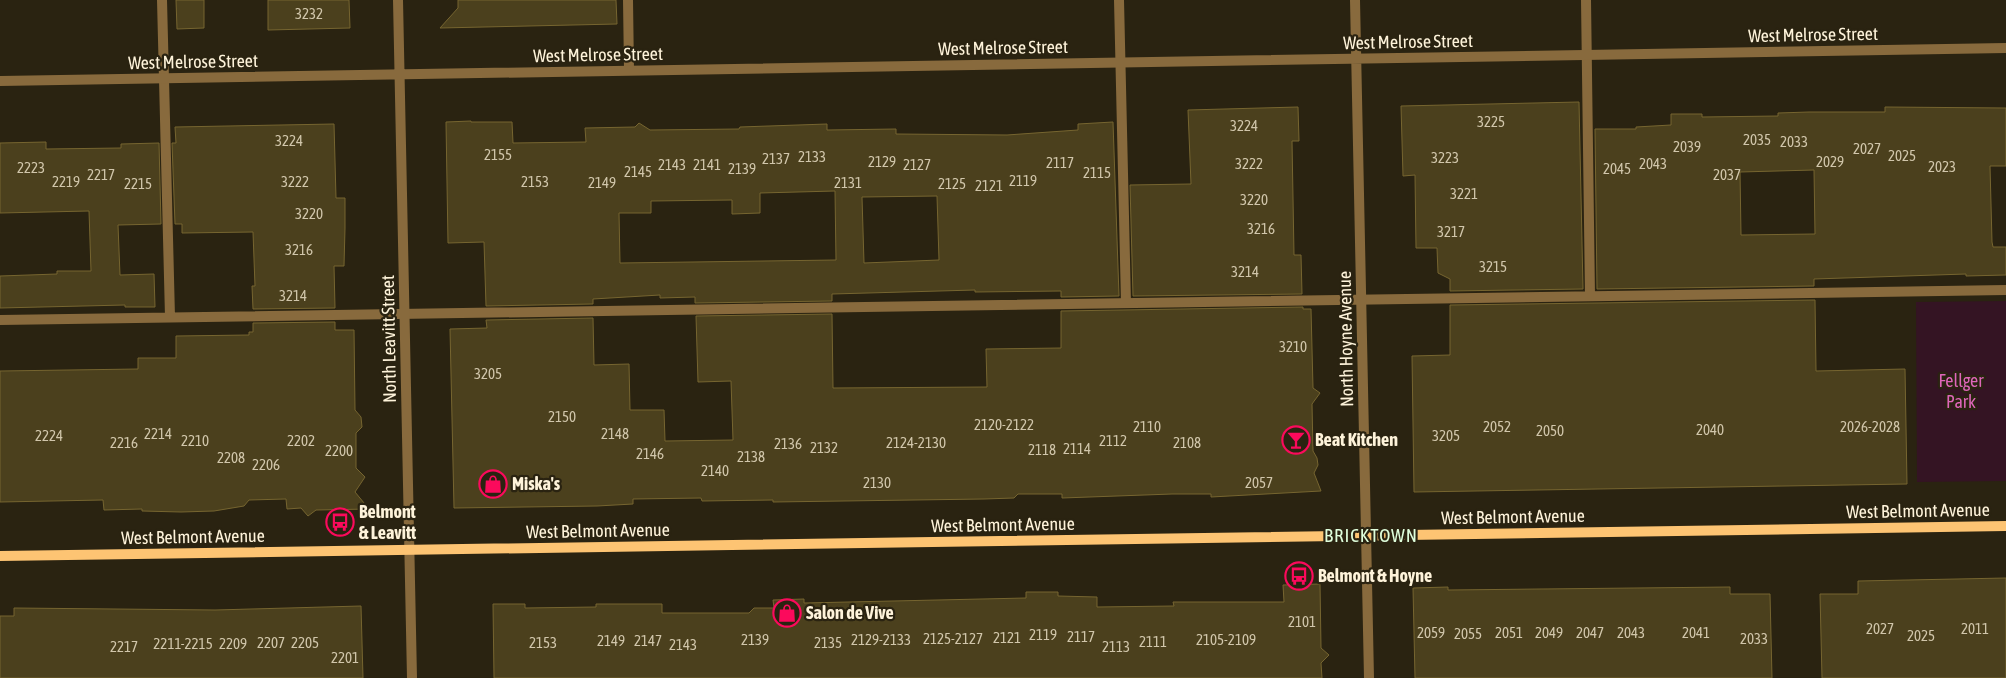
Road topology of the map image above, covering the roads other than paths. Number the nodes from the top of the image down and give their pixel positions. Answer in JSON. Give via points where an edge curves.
{"nodes":[{"id":1,"x":162,"y":0,"type":"edge"},
{"id":2,"x":398,"y":0,"type":"edge"},
{"id":3,"x":628,"y":0,"type":"edge"},
{"id":4,"x":1118,"y":0,"type":"edge"},
{"id":5,"x":1355,"y":0,"type":"edge"},
{"id":6,"x":1586,"y":0,"type":"edge"},
{"id":7,"x":2006,"y":48,"type":"edge"},
{"id":8,"x":1587,"y":55,"type":"junction"},
{"id":9,"x":1356,"y":59,"type":"junction"},
{"id":10,"x":1120,"y":62,"type":"junction"},
{"id":11,"x":629,"y":70,"type":"junction"},
{"id":12,"x":399,"y":75,"type":"junction"},
{"id":13,"x":164,"y":78,"type":"junction"},
{"id":14,"x":0,"y":81,"type":"edge"},
{"id":15,"x":2006,"y":290,"type":"edge"},
{"id":16,"x":1590,"y":296,"type":"junction"},
{"id":17,"x":1361,"y":300,"type":"junction"},
{"id":18,"x":1126,"y":303,"type":"junction"},
{"id":19,"x":404,"y":315,"type":"junction"},
{"id":20,"x":170,"y":317,"type":"junction"},
{"id":21,"x":0,"y":320,"type":"edge"},
{"id":22,"x":2006,"y":526,"type":"edge"},
{"id":23,"x":1366,"y":536,"type":"junction"},
{"id":24,"x":409,"y":550,"type":"junction"},
{"id":25,"x":0,"y":556,"type":"edge"},
{"id":26,"x":412,"y":678,"type":"edge"},
{"id":27,"x":1369,"y":678,"type":"edge"}],
"edges":[{"from":1,"to":13,"type":"street"},
{"from":2,"to":12,"type":"street","name":"North Leavitt Street"},
{"from":3,"to":11,"type":"street"},
{"from":4,"to":10,"type":"street"},
{"from":5,"to":9,"type":"street","name":"North Hoyne Avenue"},
{"from":6,"to":8,"type":"street"},
{"from":7,"to":8,"type":"street","name":"West Melrose Street"},
{"from":8,"to":9,"type":"street","name":"West Melrose Street"},
{"from":8,"to":16,"type":"street"},
{"from":9,"to":10,"type":"street","name":"West Melrose Street"},
{"from":9,"to":17,"type":"street","name":"North Hoyne Avenue"},
{"from":10,"to":11,"type":"street","name":"West Melrose Street"},
{"from":10,"to":18,"type":"street"},
{"from":11,"to":12,"type":"street","name":"West Melrose Street"},
{"from":12,"to":13,"type":"street","name":"West Melrose Street"},
{"from":12,"to":19,"type":"street","name":"North Leavitt Street"},
{"from":13,"to":14,"type":"street","name":"West Melrose Street"},
{"from":13,"to":20,"type":"street"},
{"from":15,"to":16,"type":"street"},
{"from":16,"to":17,"type":"street"},
{"from":17,"to":18,"type":"street"},
{"from":17,"to":23,"type":"street","name":"North Hoyne Avenue"},
{"from":18,"to":19,"type":"street"},
{"from":19,"to":20,"type":"street"},
{"from":19,"to":24,"type":"street","name":"North Leavitt Street"},
{"from":20,"to":21,"type":"street"},
{"from":22,"to":23,"type":"main road","name":"West Belmont Avenue"},
{"from":23,"to":24,"type":"main road","name":"West Belmont Avenue"},
{"from":23,"to":27,"type":"street","name":"North Hoyne Avenue"},
{"from":24,"to":25,"type":"main road","name":"West Belmont Avenue"},
{"from":24,"to":26,"type":"street","name":"North Leavitt Street"}]}
